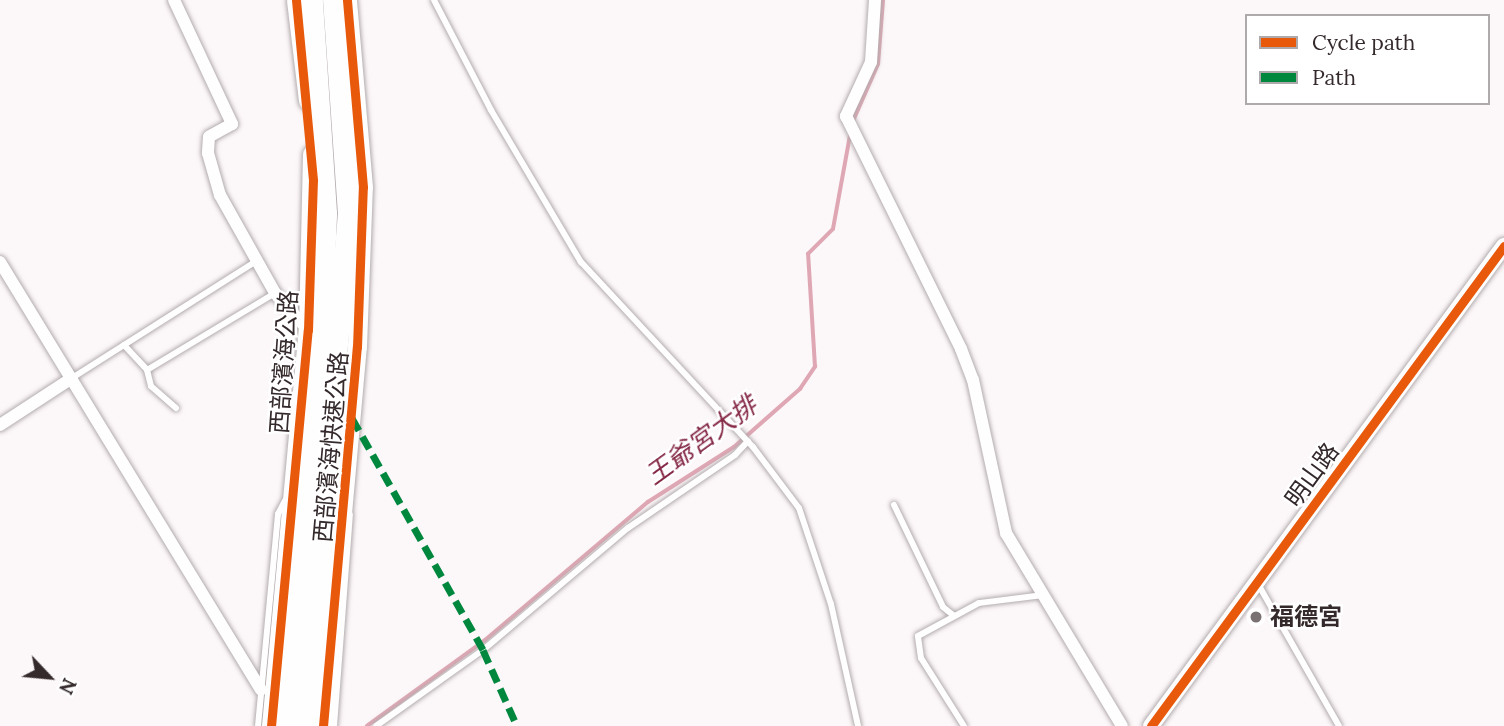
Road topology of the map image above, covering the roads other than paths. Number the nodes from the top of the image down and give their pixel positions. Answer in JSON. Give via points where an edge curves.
{"nodes":[{"id":1,"x":174,"y":0,"type":"edge"},
{"id":2,"x":296,"y":0,"type":"edge"},
{"id":3,"x":312,"y":0,"type":"edge"},
{"id":4,"x":332,"y":0,"type":"edge"},
{"id":5,"x":347,"y":0,"type":"edge"},
{"id":6,"x":433,"y":0,"type":"edge"},
{"id":7,"x":875,"y":0,"type":"edge"},
{"id":8,"x":1504,"y":246,"type":"edge"},
{"id":9,"x":0,"y":262,"type":"edge"},
{"id":10,"x":255,"y":262,"type":"junction"},
{"id":11,"x":275,"y":293,"type":"junction"},
{"id":12,"x":308,"y":330,"type":"junction"},
{"id":13,"x":124,"y":345,"type":"junction"},
{"id":14,"x":147,"y":370,"type":"junction"},
{"id":15,"x":72,"y":378,"type":"junction"},
{"id":16,"x":176,"y":408,"type":"dead end"},
{"id":17,"x":0,"y":425,"type":"edge"},
{"id":18,"x":747,"y":440,"type":"junction"},
{"id":19,"x":345,"y":482,"type":"junction"},
{"id":20,"x":293,"y":483,"type":"junction"},
{"id":21,"x":894,"y":505,"type":"dead end"},
{"id":22,"x":1257,"y":582,"type":"junction"},
{"id":23,"x":1043,"y":595,"type":"junction"},
{"id":24,"x":953,"y":615,"type":"junction"},
{"id":25,"x":261,"y":690,"type":"junction"},
{"id":26,"x":258,"y":726,"type":"edge"},
{"id":27,"x":271,"y":726,"type":"edge"},
{"id":28,"x":285,"y":726,"type":"edge"},
{"id":29,"x":305,"y":726,"type":"edge"},
{"id":30,"x":323,"y":726,"type":"edge"},
{"id":31,"x":334,"y":726,"type":"edge"},
{"id":32,"x":376,"y":726,"type":"edge"},
{"id":33,"x":858,"y":726,"type":"edge"},
{"id":34,"x":964,"y":726,"type":"edge"},
{"id":35,"x":1122,"y":726,"type":"edge"},
{"id":36,"x":1151,"y":726,"type":"edge"},
{"id":37,"x":1339,"y":726,"type":"edge"}],
"edges":[{"from":1,"to":10,"type":"street","via":[[232,124],[209,137],[208,153],[220,195]]},
{"from":2,"to":12,"type":"main road","name":"西部濱海公路","via":[[313,180]]},
{"from":3,"to":28,"type":"highway","name":"西部濱海快速公路","via":[[326,213],[321,329]]},
{"from":4,"to":29,"type":"highway","name":"西部濱海快速公路","via":[[348,213]]},
{"from":5,"to":19,"type":"main road","via":[[363,187]]},
{"from":6,"to":18,"type":"lane","via":[[491,110],[581,262]]},
{"from":7,"to":23,"type":"street","via":[[871,62],[846,116],[961,349],[973,380],[1006,533]]},
{"from":8,"to":22,"type":"street","name":"明山路"},
{"from":9,"to":15,"type":"street"},
{"from":10,"to":11,"type":"street"},
{"from":10,"to":13,"type":"lane"},
{"from":11,"to":12,"type":"street"},
{"from":11,"to":14,"type":"lane"},
{"from":12,"to":20,"type":"main road","name":"西部濱海公路"},
{"from":13,"to":14,"type":"lane"},
{"from":13,"to":15,"type":"lane"},
{"from":14,"to":16,"type":"lane","via":[[151,386]]},
{"from":15,"to":17,"type":"street"},
{"from":15,"to":25,"type":"street"},
{"from":18,"to":32,"type":"lane","via":[[735,455],[628,528],[484,649]]},
{"from":18,"to":33,"type":"lane","via":[[799,508],[831,604]]},
{"from":19,"to":30,"type":"main road"},
{"from":19,"to":31,"type":"lane","via":[[352,530]]},
{"from":20,"to":25,"type":"lane","via":[[278,513]]},
{"from":20,"to":27,"type":"main road","name":"西部濱海公路"},
{"from":21,"to":24,"type":"lane","via":[[943,607]]},
{"from":22,"to":36,"type":"street","name":"明山路"},
{"from":22,"to":37,"type":"lane"},
{"from":23,"to":24,"type":"lane","via":[[979,603]]},
{"from":23,"to":35,"type":"street"},
{"from":24,"to":34,"type":"lane","via":[[927,627],[916,646]]},
{"from":25,"to":26,"type":"lane"}]}
